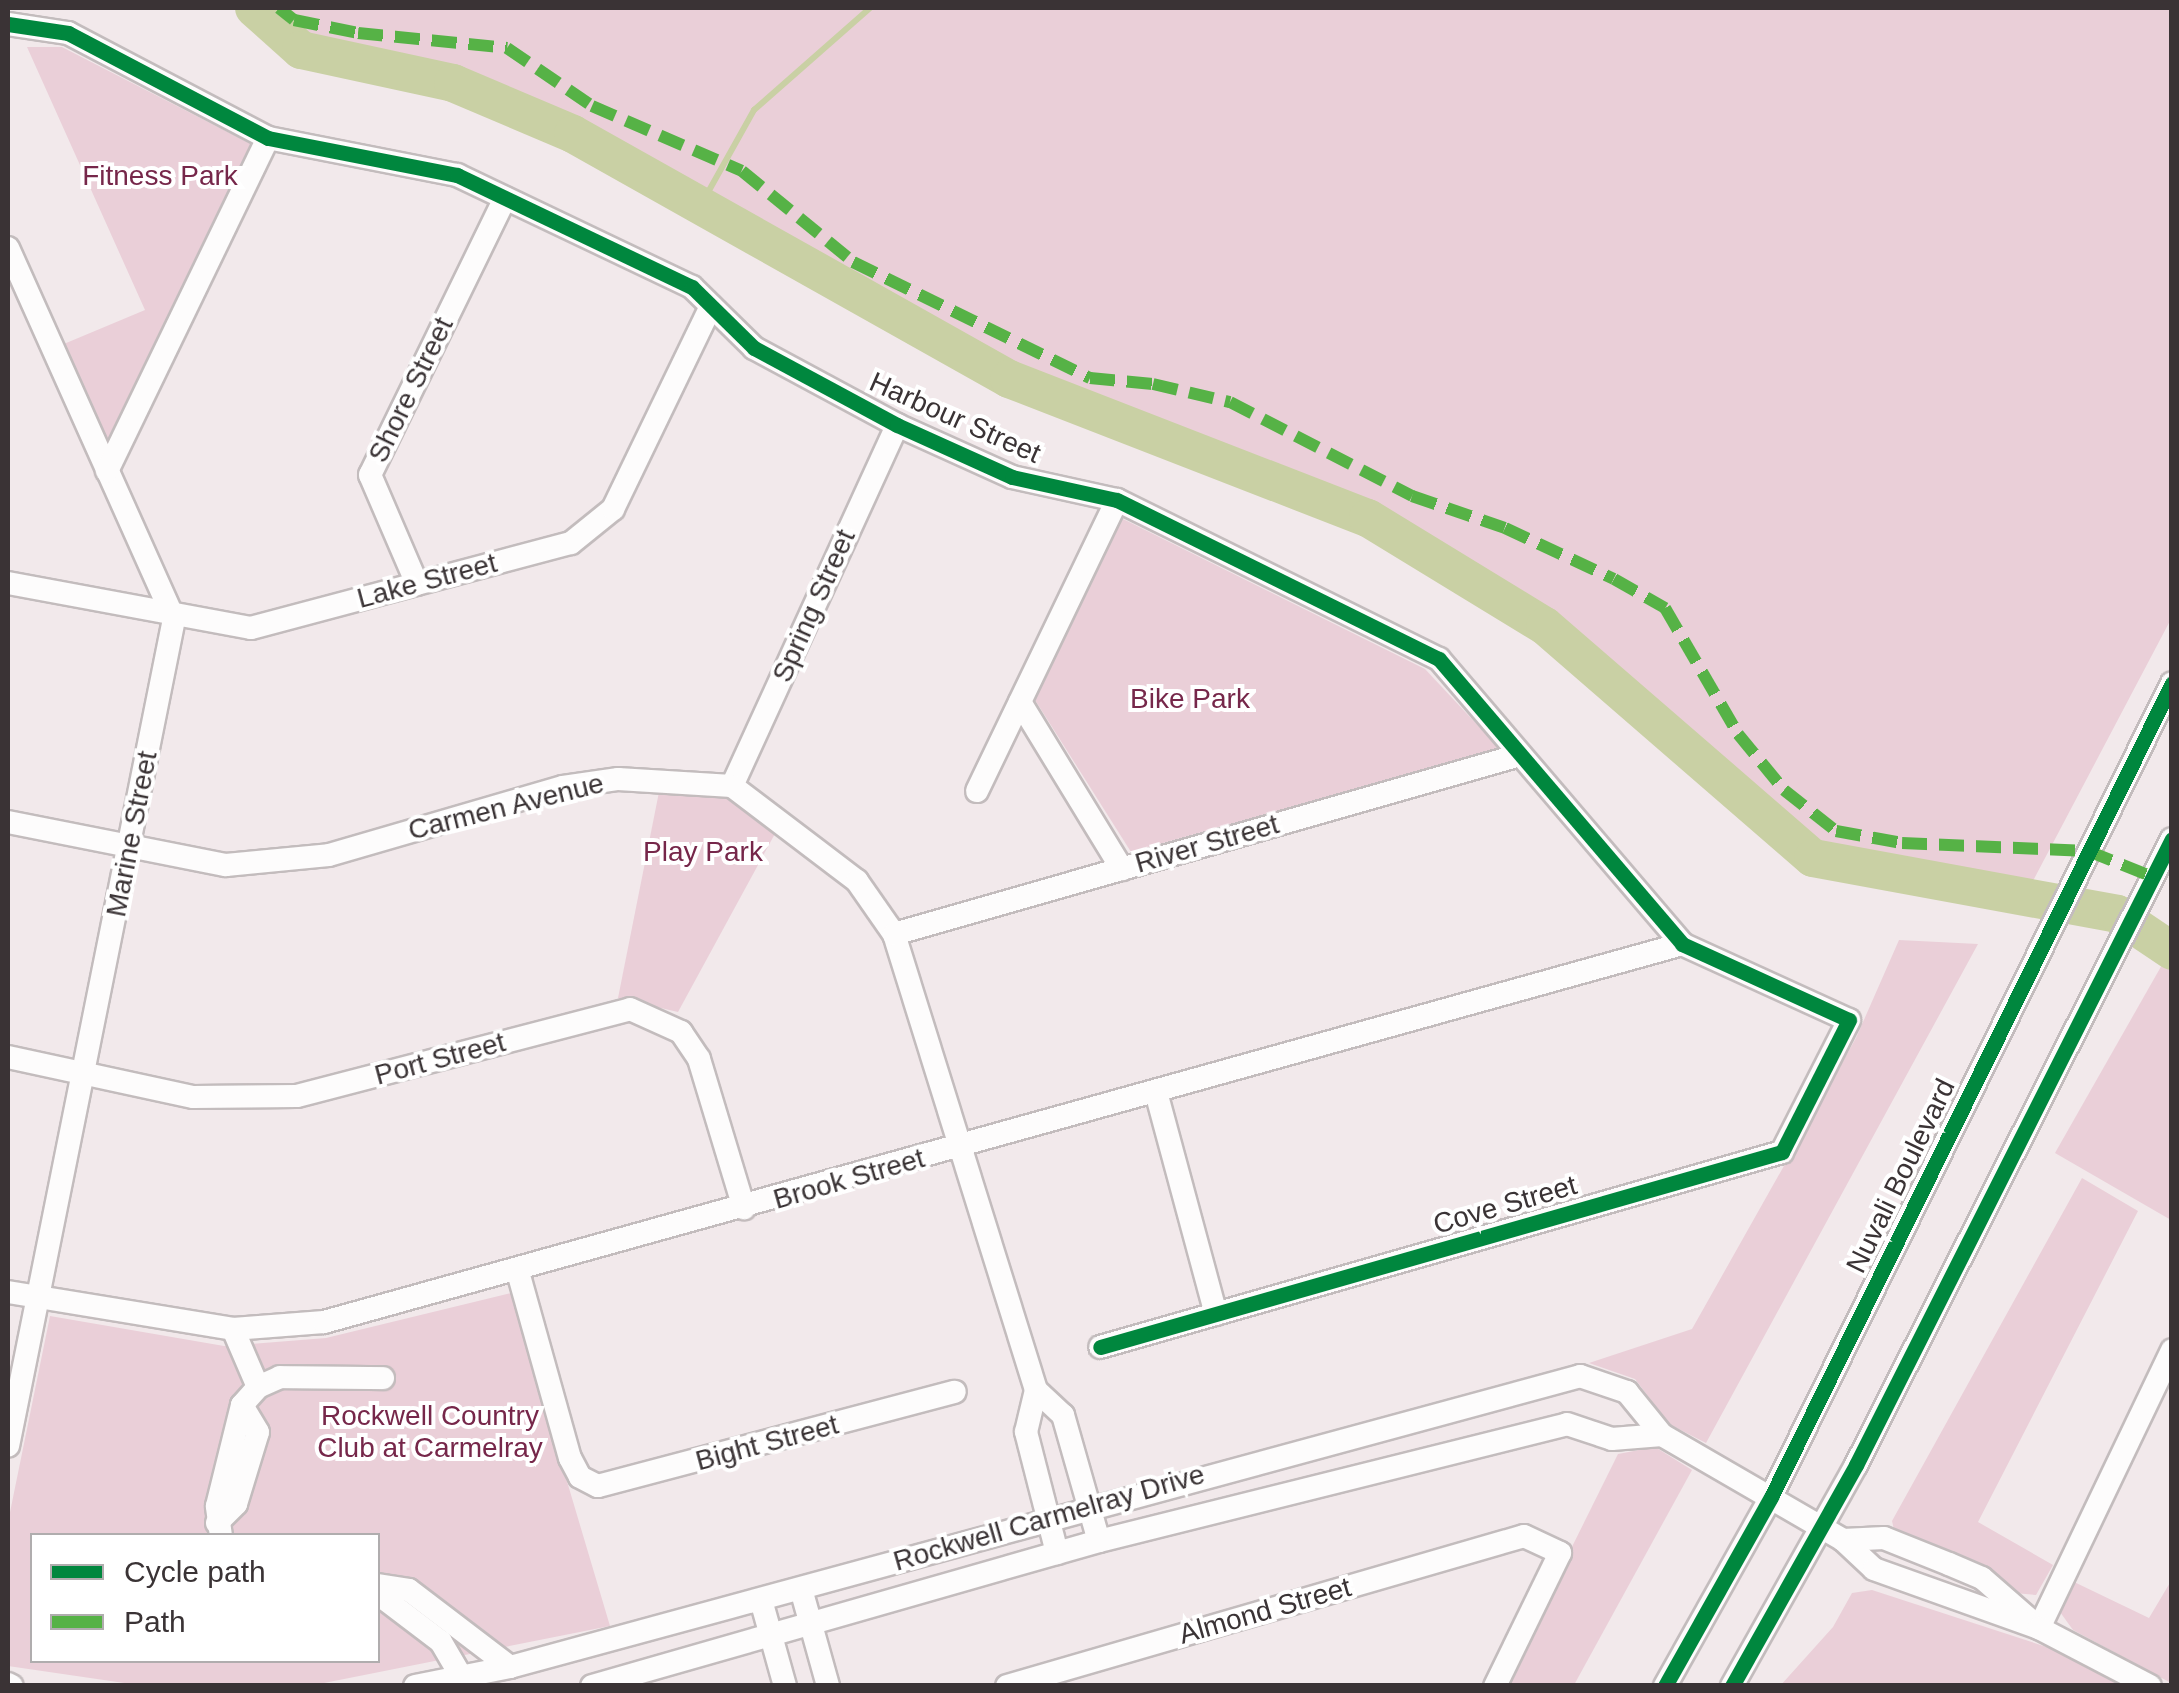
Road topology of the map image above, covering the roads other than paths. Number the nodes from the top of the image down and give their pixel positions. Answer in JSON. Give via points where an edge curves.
{"nodes":[{"id":1,"x":8,"y":24,"type":"edge"},
{"id":2,"x":268,"y":138,"type":"junction"},
{"id":3,"x":505,"y":198,"type":"junction"},
{"id":4,"x":8,"y":248,"type":"edge"},
{"id":5,"x":711,"y":306,"type":"junction"},
{"id":6,"x":896,"y":425,"type":"junction"},
{"id":7,"x":107,"y":470,"type":"junction"},
{"id":8,"x":1116,"y":500,"type":"junction"},
{"id":9,"x":8,"y":583,"type":"edge"},
{"id":10,"x":417,"y":584,"type":"junction"},
{"id":11,"x":174,"y":619,"type":"junction"},
{"id":12,"x":2172,"y":683,"type":"edge"},
{"id":13,"x":1020,"y":702,"type":"junction"},
{"id":14,"x":1520,"y":754,"type":"junction"},
{"id":15,"x":732,"y":786,"type":"junction"},
{"id":16,"x":977,"y":791,"type":"dead end"},
{"id":17,"x":8,"y":822,"type":"edge"},
{"id":18,"x":2172,"y":838,"type":"edge"},
{"id":19,"x":131,"y":844,"type":"junction"},
{"id":20,"x":1122,"y":868,"type":"junction"},
{"id":21,"x":894,"y":934,"type":"junction"},
{"id":22,"x":1682,"y":944,"type":"junction"},
{"id":23,"x":1849,"y":1020,"type":"joint"},
{"id":24,"x":8,"y":1057,"type":"edge"},
{"id":25,"x":84,"y":1074,"type":"junction"},
{"id":26,"x":1156,"y":1092,"type":"junction"},
{"id":27,"x":962,"y":1147,"type":"junction"},
{"id":28,"x":744,"y":1208,"type":"junction"},
{"id":29,"x":518,"y":1272,"type":"junction"},
{"id":30,"x":8,"y":1292,"type":"edge"},
{"id":31,"x":38,"y":1298,"type":"junction"},
{"id":32,"x":1216,"y":1314,"type":"junction"},
{"id":33,"x":233,"y":1329,"type":"junction"},
{"id":34,"x":1100,"y":1347,"type":"dead end"},
{"id":35,"x":2172,"y":1350,"type":"edge"},
{"id":36,"x":383,"y":1378,"type":"dead end"},
{"id":37,"x":1036,"y":1390,"type":"junction"},
{"id":38,"x":955,"y":1392,"type":"dead end"},
{"id":39,"x":250,"y":1396,"type":"junction"},
{"id":40,"x":1662,"y":1435,"type":"junction"},
{"id":41,"x":8,"y":1446,"type":"edge"},
{"id":42,"x":1770,"y":1496,"type":"junction"},
{"id":43,"x":1088,"y":1505,"type":"junction"},
{"id":44,"x":1048,"y":1516,"type":"junction"},
{"id":45,"x":1821,"y":1528,"type":"junction"},
{"id":46,"x":219,"y":1530,"type":"edge"},
{"id":47,"x":1843,"y":1540,"type":"junction"},
{"id":48,"x":1099,"y":1541,"type":"junction"},
{"id":49,"x":1057,"y":1553,"type":"junction"},
{"id":50,"x":380,"y":1585,"type":"edge"},
{"id":51,"x":801,"y":1588,"type":"junction"},
{"id":52,"x":380,"y":1596,"type":"edge"},
{"id":53,"x":761,"y":1600,"type":"junction"},
{"id":54,"x":812,"y":1625,"type":"junction"},
{"id":55,"x":2039,"y":1628,"type":"junction"},
{"id":56,"x":771,"y":1637,"type":"junction"},
{"id":57,"x":510,"y":1667,"type":"junction"},
{"id":58,"x":462,"y":1678,"type":"junction"},
{"id":59,"x":415,"y":1686,"type":"edge"},
{"id":60,"x":592,"y":1686,"type":"edge"},
{"id":61,"x":785,"y":1686,"type":"edge"},
{"id":62,"x":828,"y":1686,"type":"edge"},
{"id":63,"x":1007,"y":1686,"type":"edge"},
{"id":64,"x":1495,"y":1686,"type":"edge"},
{"id":65,"x":1664,"y":1686,"type":"edge"},
{"id":66,"x":1732,"y":1686,"type":"edge"},
{"id":67,"x":2150,"y":1686,"type":"edge"}],
"edges":[{"from":1,"to":2,"type":"street","name":"Harbour Street","via":[[68,33]]},
{"from":2,"to":3,"type":"street","name":"Harbour Street","via":[[457,175]]},
{"from":2,"to":7,"type":"street"},
{"from":3,"to":5,"type":"street","name":"Harbour Street","via":[[692,287]]},
{"from":3,"to":10,"type":"street","name":"Shore Street","via":[[370,475]]},
{"from":4,"to":7,"type":"street"},
{"from":5,"to":6,"type":"street","name":"Harbour Street","via":[[754,348]]},
{"from":5,"to":10,"type":"street","name":"Lake Street","via":[[612,509],[592,532]]},
{"from":6,"to":8,"type":"street","name":"Harbour Street","via":[[1012,477]]},
{"from":6,"to":15,"type":"street","name":"Spring Street"},
{"from":7,"to":11,"type":"street"},
{"from":8,"to":13,"type":"street"},
{"from":8,"to":14,"type":"street","name":"Harbour Street","via":[[1439,659]]},
{"from":9,"to":11,"type":"street","name":"Lake Street"},
{"from":10,"to":11,"type":"street","name":"Lake Street","via":[[251,628]]},
{"from":11,"to":19,"type":"street","name":"Marine Street"},
{"from":12,"to":42,"type":"street","name":"Nuvali Boulevard"},
{"from":13,"to":16,"type":"street"},
{"from":13,"to":20,"type":"street"},
{"from":14,"to":20,"type":"street","name":"River Street"},
{"from":14,"to":22,"type":"street","name":"Harbour Street"},
{"from":15,"to":19,"type":"street","name":"Carmen Avenue","via":[[618,779],[563,787],[329,855],[226,866]]},
{"from":15,"to":21,"type":"street","via":[[858,881]]},
{"from":17,"to":19,"type":"street","name":"Carmen Avenue"},
{"from":18,"to":45,"type":"street"},
{"from":19,"to":25,"type":"street","name":"Marine Street"},
{"from":20,"to":21,"type":"street","name":"River Street"},
{"from":21,"to":27,"type":"street"},
{"from":22,"to":23,"type":"street","name":"Harbour Street"},
{"from":22,"to":26,"type":"street","name":"Brook Street"},
{"from":23,"to":32,"type":"street","name":"Cove Street","via":[[1782,1152]]},
{"from":24,"to":25,"type":"street","name":"Port Street"},
{"from":25,"to":28,"type":"street","name":"Port Street","via":[[193,1096],[297,1096],[630,1009],[681,1032],[699,1059]]},
{"from":25,"to":31,"type":"street","name":"Marine Street"},
{"from":26,"to":27,"type":"street","name":"Brook Street"},
{"from":26,"to":32,"type":"street"},
{"from":27,"to":28,"type":"street","name":"Brook Street"},
{"from":27,"to":37,"type":"street"},
{"from":28,"to":29,"type":"street","name":"Brook Street"},
{"from":29,"to":33,"type":"street","name":"Brook Street","via":[[324,1322]]},
{"from":29,"to":38,"type":"street","name":"Bight Street","via":[[580,1477],[598,1486]]},
{"from":30,"to":31,"type":"street","name":"Brook Street"},
{"from":31,"to":33,"type":"street","name":"Brook Street"},
{"from":31,"to":41,"type":"street","name":"Marine Street"},
{"from":32,"to":34,"type":"street","name":"Cove Street"},
{"from":33,"to":39,"type":"street"},
{"from":35,"to":55,"type":"street"},
{"from":36,"to":39,"type":"street","via":[[280,1377]]},
{"from":37,"to":43,"type":"street","via":[[1063,1415]]},
{"from":37,"to":44,"type":"street","via":[[1026,1432]]},
{"from":39,"to":46,"type":"street","via":[[258,1432],[236,1504]]},
{"from":40,"to":42,"type":"street","name":"Rockwell Carmelray Drive"},
{"from":40,"to":43,"type":"street","name":"Rockwell Carmelray Drive","via":[[1627,1392],[1580,1376]]},
{"from":40,"to":48,"type":"street","name":"Rockwell Carmelray Drive","via":[[1612,1439],[1567,1424]]},
{"from":42,"to":45,"type":"street","name":"Rockwell Carmelray Drive"},
{"from":42,"to":65,"type":"street","name":"Nuvali Boulevard"},
{"from":43,"to":44,"type":"street","name":"Rockwell Carmelray Drive"},
{"from":43,"to":48,"type":"street"},
{"from":44,"to":49,"type":"street"},
{"from":44,"to":51,"type":"street","name":"Rockwell Carmelray Drive"},
{"from":45,"to":47,"type":"street","name":"Rockwell Carmelray Drive"},
{"from":45,"to":66,"type":"street"},
{"from":47,"to":55,"type":"street","via":[[1874,1570]]},
{"from":47,"to":55,"type":"street","via":[[1884,1538],[1982,1578]]},
{"from":48,"to":49,"type":"street","name":"Rockwell Carmelray Drive"},
{"from":49,"to":54,"type":"street","name":"Rockwell Carmelray Drive"},
{"from":50,"to":57,"type":"street","via":[[409,1590]]},
{"from":51,"to":53,"type":"street","name":"Rockwell Carmelray Drive"},
{"from":51,"to":54,"type":"street"},
{"from":52,"to":58,"type":"street","via":[[441,1642]]},
{"from":53,"to":56,"type":"street"},
{"from":53,"to":57,"type":"street","name":"Rockwell Carmelray Drive"},
{"from":54,"to":56,"type":"street","name":"Rockwell Carmelray Drive"},
{"from":54,"to":62,"type":"street"},
{"from":55,"to":67,"type":"street"},
{"from":56,"to":60,"type":"street","name":"Rockwell Carmelray Drive"},
{"from":56,"to":61,"type":"street"},
{"from":57,"to":58,"type":"street","name":"Rockwell Carmelray Drive"},
{"from":58,"to":59,"type":"street","name":"Rockwell Carmelray Drive"},
{"from":63,"to":64,"type":"street","name":"Almond Street","via":[[1524,1536],[1560,1554]]}]}
